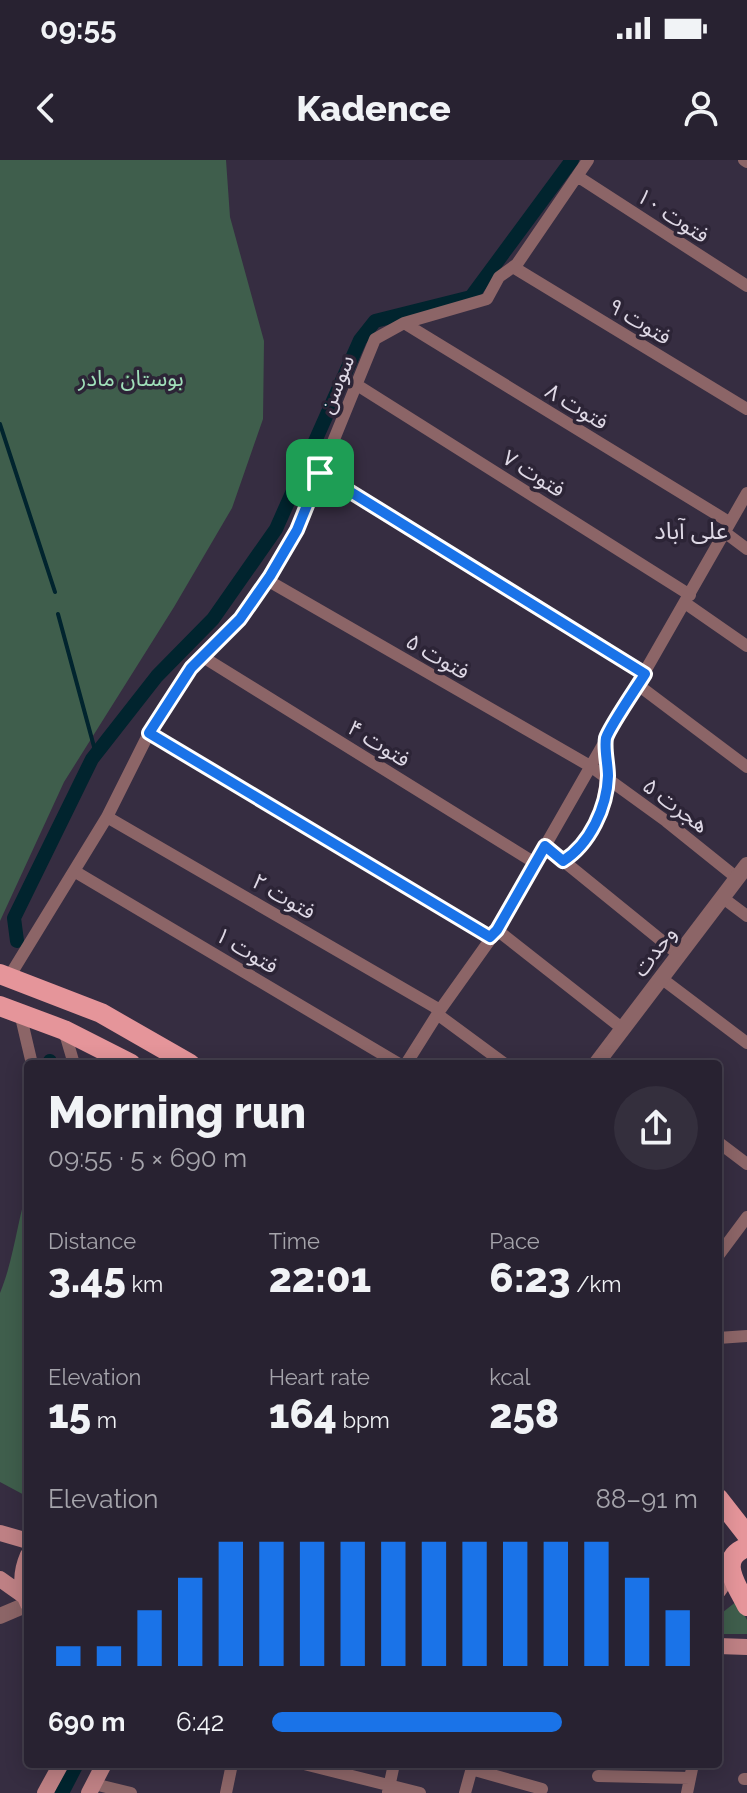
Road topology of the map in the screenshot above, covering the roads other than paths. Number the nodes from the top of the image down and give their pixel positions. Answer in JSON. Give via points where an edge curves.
{"nodes":[{"id":1,"x":588,"y":160,"type":"edge"},
{"id":2,"x":577,"y":176,"type":"junction"},
{"id":3,"x":513,"y":267,"type":"junction"},
{"id":4,"x":747,"y":286,"type":"edge"},
{"id":5,"x":404,"y":323,"type":"junction"},
{"id":6,"x":357,"y":385,"type":"junction"},
{"id":7,"x":747,"y":409,"type":"edge"},
{"id":8,"x":320,"y":473,"type":"junction"},
{"id":9,"x":747,"y":493,"type":"edge"},
{"id":10,"x":726,"y":527,"type":"junction"},
{"id":11,"x":747,"y":549,"type":"edge"},
{"id":12,"x":267,"y":580,"type":"junction"},
{"id":13,"x":688,"y":599,"type":"junction"},
{"id":14,"x":747,"y":646,"type":"edge"},
{"id":15,"x":203,"y":657,"type":"junction"},
{"id":16,"x":641,"y":679,"type":"junction"},
{"id":17,"x":149,"y":733,"type":"junction"},
{"id":18,"x":606,"y":738,"type":"junction"},
{"id":19,"x":590,"y":766,"type":"junction"},
{"id":20,"x":747,"y":767,"type":"edge"},
{"id":21,"x":608,"y":779,"type":"junction"},
{"id":22,"x":107,"y":817,"type":"junction"},
{"id":23,"x":545,"y":846,"type":"junction"},
{"id":24,"x":563,"y":861,"type":"junction"},
{"id":25,"x":535,"y":863,"type":"junction"},
{"id":26,"x":74,"y":871,"type":"junction"},
{"id":27,"x":742,"y":872,"type":"edge"},
{"id":28,"x":723,"y":898,"type":"junction"},
{"id":29,"x":747,"y":916,"type":"edge"},
{"id":30,"x":493,"y":933,"type":"junction"},
{"id":31,"x":678,"y":954,"type":"junction"},
{"id":32,"x":4,"y":976,"type":"edge"},
{"id":33,"x":661,"y":978,"type":"junction"},
{"id":34,"x":0,"y":1006,"type":"edge"},
{"id":35,"x":438,"y":1012,"type":"junction"},
{"id":36,"x":20,"y":1013,"type":"junction"},
{"id":37,"x":623,"y":1029,"type":"junction"},
{"id":38,"x":64,"y":1030,"type":"junction"},
{"id":39,"x":747,"y":1043,"type":"edge"},
{"id":40,"x":31,"y":1060,"type":"edge"},
{"id":41,"x":73,"y":1060,"type":"edge"},
{"id":42,"x":123,"y":1060,"type":"edge"},
{"id":43,"x":183,"y":1060,"type":"edge"},
{"id":44,"x":392,"y":1060,"type":"edge"},
{"id":45,"x":408,"y":1060,"type":"edge"},
{"id":46,"x":500,"y":1060,"type":"edge"},
{"id":47,"x":605,"y":1060,"type":"edge"},
{"id":48,"x":722,"y":1145,"type":"edge"},
{"id":49,"x":747,"y":1164,"type":"edge"},
{"id":50,"x":747,"y":1217,"type":"edge"},
{"id":51,"x":722,"y":1251,"type":"edge"},
{"id":52,"x":747,"y":1336,"type":"edge"},
{"id":53,"x":722,"y":1338,"type":"edge"},
{"id":54,"x":722,"y":1503,"type":"edge"},
{"id":55,"x":0,"y":1533,"type":"edge"},
{"id":56,"x":747,"y":1535,"type":"edge"},
{"id":57,"x":24,"y":1540,"type":"edge"},
{"id":58,"x":747,"y":1547,"type":"edge"},
{"id":59,"x":726,"y":1561,"type":"edge"},
{"id":60,"x":24,"y":1568,"type":"edge"},
{"id":61,"x":0,"y":1579,"type":"edge"},
{"id":62,"x":24,"y":1590,"type":"edge"},
{"id":63,"x":24,"y":1599,"type":"edge"},
{"id":64,"x":24,"y":1604,"type":"edge"},
{"id":65,"x":747,"y":1606,"type":"edge"},
{"id":66,"x":0,"y":1616,"type":"edge"},
{"id":67,"x":722,"y":1646,"type":"edge"},
{"id":68,"x":747,"y":1647,"type":"edge"},
{"id":69,"x":59,"y":1768,"type":"edge"},
{"id":70,"x":102,"y":1768,"type":"edge"},
{"id":71,"x":231,"y":1768,"type":"edge"},
{"id":72,"x":317,"y":1768,"type":"edge"},
{"id":73,"x":393,"y":1768,"type":"edge"},
{"id":74,"x":471,"y":1768,"type":"edge"},
{"id":75,"x":478,"y":1768,"type":"edge"},
{"id":76,"x":692,"y":1768,"type":"edge"},
{"id":77,"x":598,"y":1776,"type":"dead end"},
{"id":78,"x":690,"y":1778,"type":"junction"},
{"id":79,"x":91,"y":1788,"type":"edge"},
{"id":80,"x":542,"y":1789,"type":"dead end"},
{"id":81,"x":389,"y":1790,"type":"edge"},
{"id":82,"x":45,"y":1793,"type":"edge"},
{"id":83,"x":131,"y":1793,"type":"edge"},
{"id":84,"x":226,"y":1793,"type":"edge"},
{"id":85,"x":420,"y":1793,"type":"edge"},
{"id":86,"x":465,"y":1793,"type":"edge"},
{"id":87,"x":687,"y":1793,"type":"edge"}],
"edges":[{"from":1,"to":2,"type":"street","name":"سوسن"},
{"from":2,"to":3,"type":"street","name":"سوسن"},
{"from":2,"to":4,"type":"street","name":"فتوت ۱۰"},
{"from":3,"to":5,"type":"street","name":"سوسن","via":[[499,277],[487,299]]},
{"from":3,"to":7,"type":"street","name":"فتوت ۹"},
{"from":5,"to":6,"type":"street","name":"سوسن","via":[[375,339]]},
{"from":5,"to":10,"type":"street","name":"فتوت ۸"},
{"from":6,"to":8,"type":"street","name":"سوسن"},
{"from":6,"to":13,"type":"street","name":"فتوت ۷"},
{"from":8,"to":12,"type":"street","name":"سوسن","via":[[297,530]]},
{"from":8,"to":16,"type":"street"},
{"from":9,"to":10,"type":"street"},
{"from":10,"to":11,"type":"street","name":"فتوت ۸"},
{"from":10,"to":13,"type":"street"},
{"from":12,"to":15,"type":"street","name":"سوسن","via":[[240,619]]},
{"from":12,"to":19,"type":"street","name":"فتوت ۵"},
{"from":13,"to":14,"type":"street","name":"فتوت ۷"},
{"from":13,"to":16,"type":"street"},
{"from":15,"to":17,"type":"street","name":"سوسن"},
{"from":15,"to":25,"type":"street","name":"فتوت ۴"},
{"from":16,"to":18,"type":"street"},
{"from":16,"to":20,"type":"street"},
{"from":17,"to":22,"type":"street","name":"سوسن"},
{"from":17,"to":30,"type":"street"},
{"from":18,"to":19,"type":"street"},
{"from":18,"to":21,"type":"street"},
{"from":19,"to":21,"type":"street","name":"هجرت ۵"},
{"from":19,"to":23,"type":"street"},
{"from":21,"to":24,"type":"street","via":[[599,817],[585,841]]},
{"from":21,"to":27,"type":"street","name":"هجرت ۵"},
{"from":22,"to":26,"type":"street","name":"سوسن"},
{"from":22,"to":35,"type":"street","name":"فتوت ۲"},
{"from":23,"to":24,"type":"street"},
{"from":23,"to":25,"type":"street"},
{"from":24,"to":31,"type":"street"},
{"from":25,"to":30,"type":"street"},
{"from":26,"to":32,"type":"street","name":"سوسن"},
{"from":26,"to":44,"type":"street","name":"فتوت ۱"},
{"from":27,"to":28,"type":"street","name":"وحدت"},
{"from":28,"to":29,"type":"street"},
{"from":28,"to":31,"type":"street","name":"وحدت"},
{"from":30,"to":35,"type":"street"},
{"from":30,"to":37,"type":"street"},
{"from":31,"to":33,"type":"street","name":"وحدت"},
{"from":32,"to":43,"type":"main road","via":[[101,1013]]},
{"from":33,"to":37,"type":"street","name":"وحدت"},
{"from":33,"to":39,"type":"street"},
{"from":34,"to":36,"type":"main road"},
{"from":35,"to":45,"type":"street"},
{"from":35,"to":46,"type":"street","name":"فتوت ۲"},
{"from":36,"to":38,"type":"main road"},
{"from":36,"to":40,"type":"street"},
{"from":37,"to":47,"type":"street","name":"وحدت"},
{"from":38,"to":41,"type":"street"},
{"from":38,"to":42,"type":"main road"},
{"from":48,"to":49,"type":"street"},
{"from":50,"to":51,"type":"street"},
{"from":52,"to":53,"type":"street"},
{"from":54,"to":56,"type":"main road"},
{"from":55,"to":57,"type":"main road"},
{"from":58,"to":59,"type":"main road"},
{"from":59,"to":65,"type":"main road"},
{"from":60,"to":62,"type":"main road"},
{"from":61,"to":63,"type":"main road"},
{"from":64,"to":66,"type":"street"},
{"from":67,"to":68,"type":"main road"},
{"from":69,"to":82,"type":"main road"},
{"from":70,"to":79,"type":"main road"},
{"from":71,"to":84,"type":"street"},
{"from":72,"to":81,"type":"street"},
{"from":73,"to":81,"type":"street"},
{"from":74,"to":86,"type":"street"},
{"from":75,"to":80,"type":"street"},
{"from":76,"to":78,"type":"street"},
{"from":77,"to":78,"type":"street"},
{"from":78,"to":87,"type":"street"},
{"from":79,"to":83,"type":"street"},
{"from":81,"to":85,"type":"street"}]}
